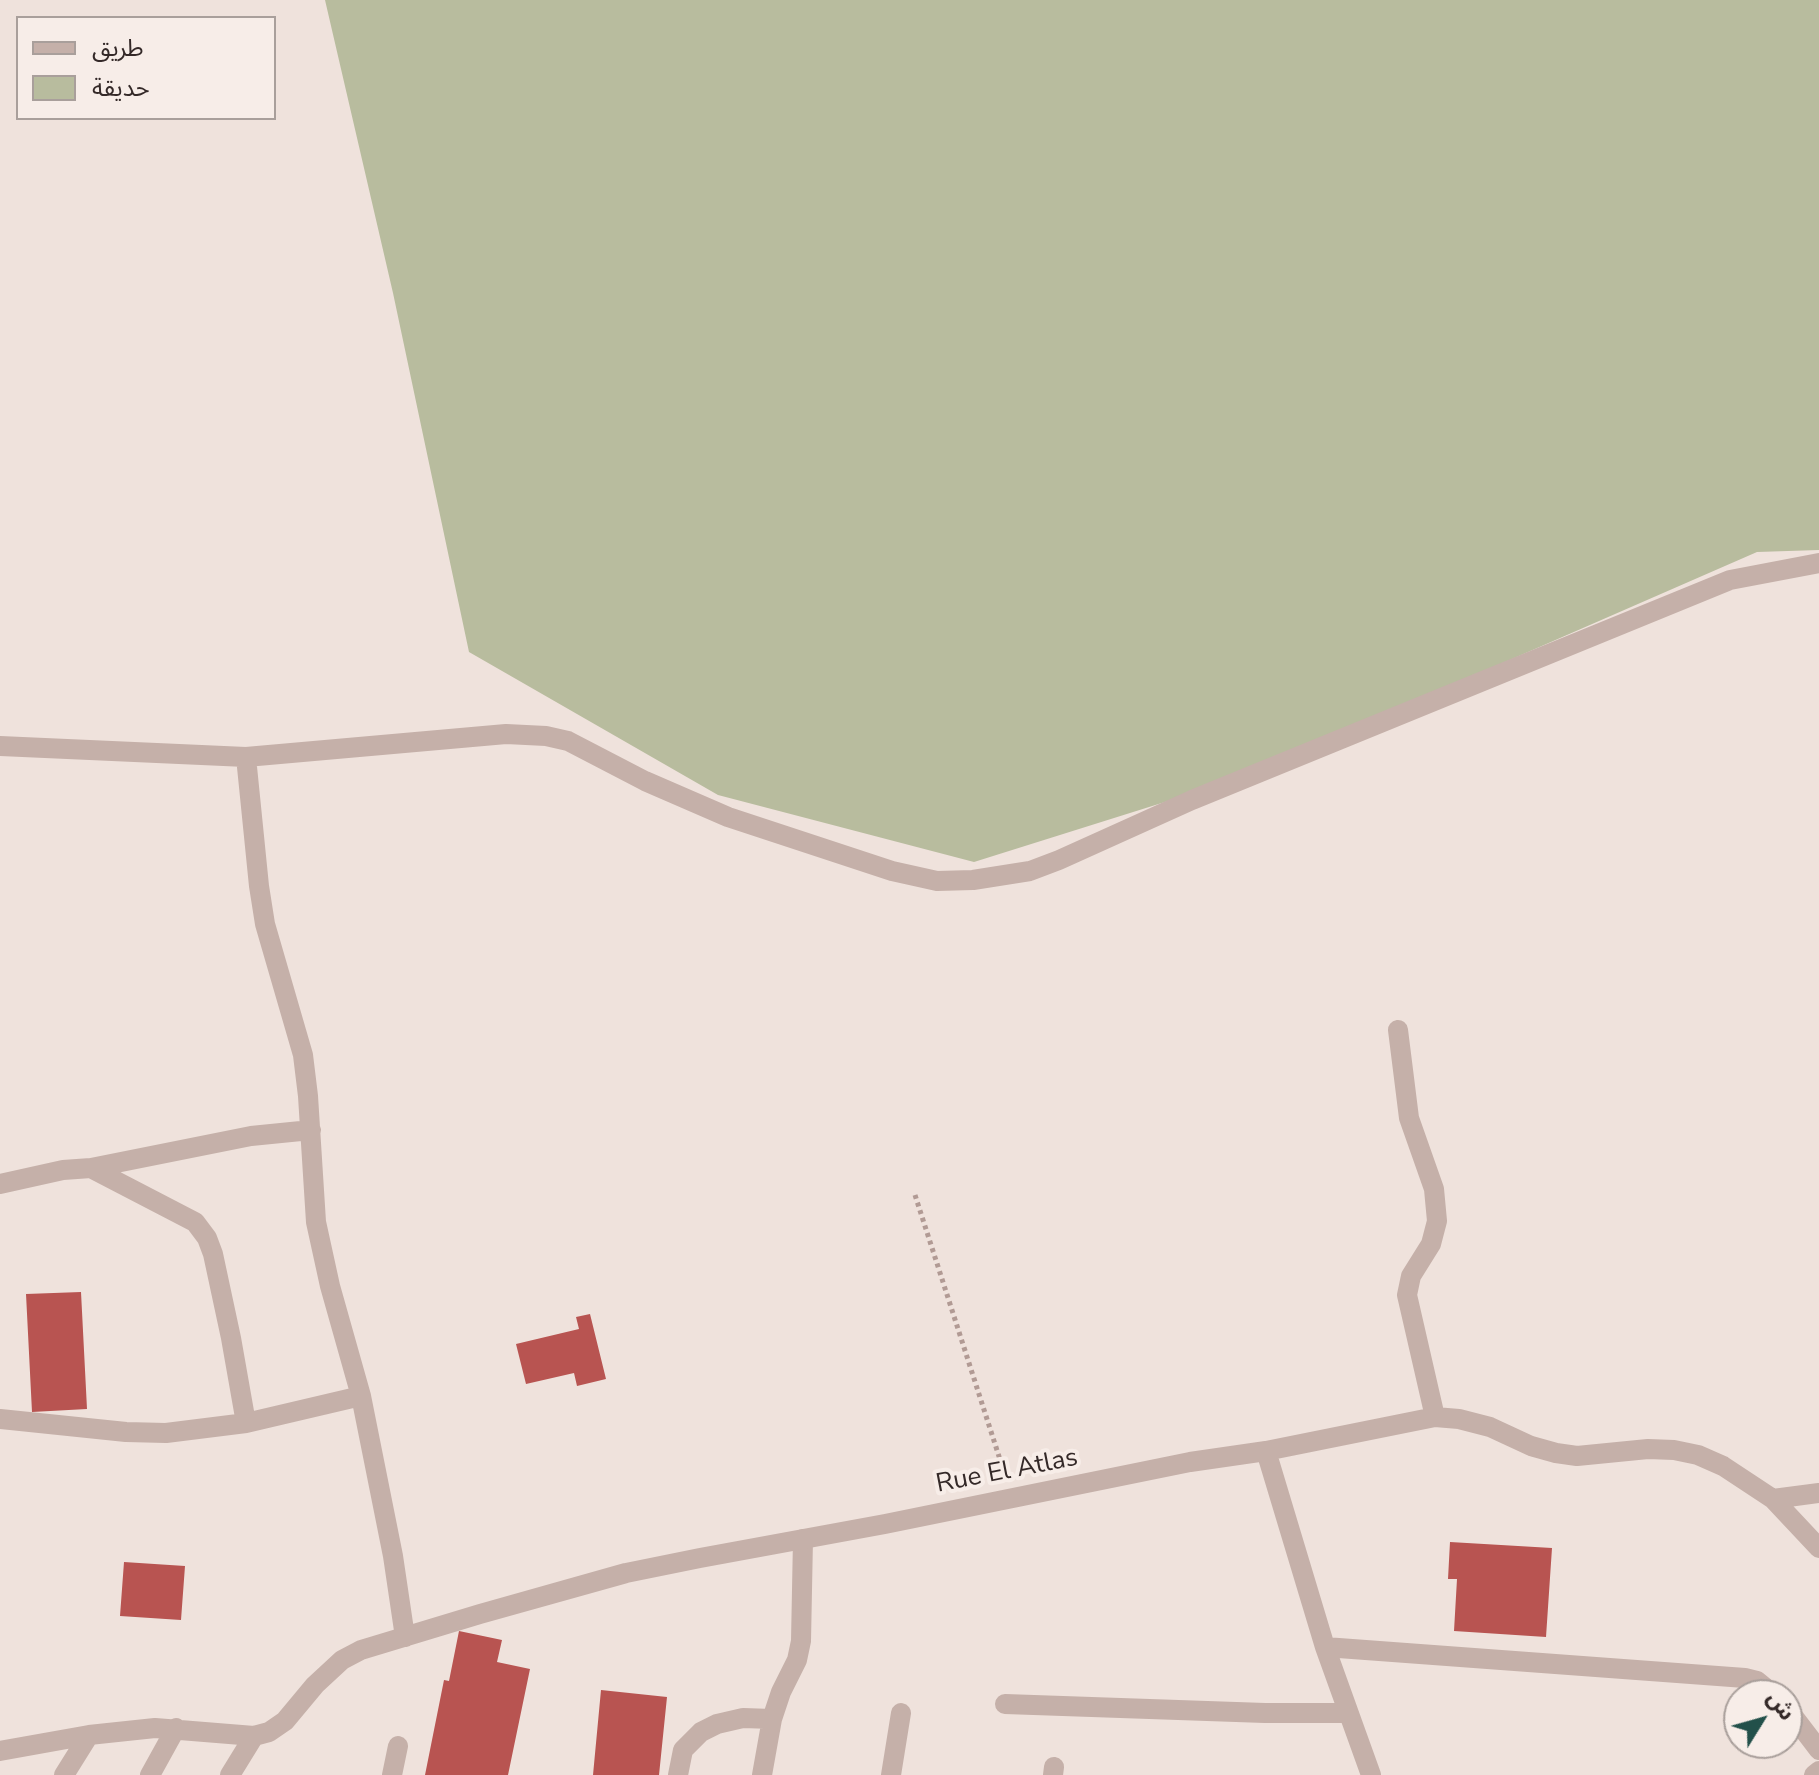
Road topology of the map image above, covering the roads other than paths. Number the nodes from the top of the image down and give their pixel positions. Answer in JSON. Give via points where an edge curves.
{"nodes":[{"id":1,"x":1819,"y":563,"type":"edge"},
{"id":2,"x":0,"y":746,"type":"edge"},
{"id":3,"x":246,"y":757,"type":"junction"},
{"id":4,"x":1398,"y":1030,"type":"dead end"},
{"id":5,"x":311,"y":1130,"type":"junction"},
{"id":6,"x":91,"y":1168,"type":"junction"},
{"id":7,"x":0,"y":1184,"type":"edge"},
{"id":8,"x":361,"y":1396,"type":"junction"},
{"id":9,"x":1435,"y":1417,"type":"junction"},
{"id":10,"x":0,"y":1419,"type":"edge"},
{"id":11,"x":246,"y":1423,"type":"junction"},
{"id":12,"x":1266,"y":1451,"type":"junction"},
{"id":13,"x":1819,"y":1493,"type":"edge"},
{"id":14,"x":1773,"y":1499,"type":"junction"},
{"id":15,"x":803,"y":1539,"type":"junction"},
{"id":16,"x":1819,"y":1548,"type":"edge"},
{"id":17,"x":405,"y":1637,"type":"junction"},
{"id":18,"x":1325,"y":1647,"type":"junction"},
{"id":19,"x":1749,"y":1679,"type":"edge"},
{"id":20,"x":1005,"y":1704,"type":"dead end"},
{"id":21,"x":901,"y":1713,"type":"dead end"},
{"id":22,"x":1347,"y":1713,"type":"junction"},
{"id":23,"x":772,"y":1719,"type":"junction"},
{"id":24,"x":176,"y":1728,"type":"junction"},
{"id":25,"x":1803,"y":1729,"type":"edge"},
{"id":26,"x":89,"y":1735,"type":"junction"},
{"id":27,"x":254,"y":1736,"type":"junction"},
{"id":28,"x":398,"y":1746,"type":"dead end"},
{"id":29,"x":1819,"y":1750,"type":"edge"},
{"id":30,"x":0,"y":1751,"type":"edge"},
{"id":31,"x":1819,"y":1771,"type":"edge"},
{"id":32,"x":64,"y":1775,"type":"edge"},
{"id":33,"x":150,"y":1775,"type":"edge"},
{"id":34,"x":230,"y":1775,"type":"edge"},
{"id":35,"x":392,"y":1775,"type":"edge"},
{"id":36,"x":678,"y":1775,"type":"edge"},
{"id":37,"x":762,"y":1775,"type":"edge"},
{"id":38,"x":891,"y":1775,"type":"edge"},
{"id":39,"x":1371,"y":1775,"type":"edge"},
{"id":40,"x":1814,"y":1775,"type":"edge"}],
"edges":[{"from":1,"to":3,"type":"street","via":[[1730,580],[1180,805],[1059,860],[1004,877],[937,881],[892,871],[682,799],[568,741],[546,736],[506,734]]},
{"from":2,"to":3,"type":"street"},
{"from":3,"to":5,"type":"street","via":[[261,899],[303,1055]]},
{"from":4,"to":9,"type":"street","via":[[1409,1118],[1434,1189],[1437,1221],[1407,1295]]},
{"from":5,"to":6,"type":"street","via":[[251,1136]]},
{"from":5,"to":8,"type":"street","via":[[316,1222]]},
{"from":6,"to":7,"type":"street"},
{"from":6,"to":11,"type":"street","via":[[195,1222],[207,1238]]},
{"from":8,"to":11,"type":"street"},
{"from":8,"to":17,"type":"street"},
{"from":9,"to":12,"type":"street","name":"Rue El Atlas"},
{"from":9,"to":14,"type":"street","name":"Rue El Atlas","via":[[1490,1427],[1556,1453],[1648,1449],[1698,1455]]},
{"from":10,"to":11,"type":"street","via":[[166,1433]]},
{"from":12,"to":15,"type":"street","name":"Rue El Atlas"},
{"from":12,"to":18,"type":"street"},
{"from":13,"to":14,"type":"street"},
{"from":14,"to":16,"type":"street","name":"Rue El Atlas"},
{"from":15,"to":17,"type":"street","name":"Rue El Atlas","via":[[626,1573]]},
{"from":15,"to":23,"type":"street","via":[[801,1641]]},
{"from":17,"to":27,"type":"street","name":"Rue El Atlas","via":[[342,1660],[285,1721]]},
{"from":18,"to":19,"type":"street"},
{"from":18,"to":22,"type":"street"},
{"from":20,"to":22,"type":"street"},
{"from":21,"to":38,"type":"street"},
{"from":22,"to":39,"type":"street"},
{"from":23,"to":36,"type":"street","via":[[743,1718],[701,1732],[683,1750]]},
{"from":23,"to":37,"type":"street"},
{"from":24,"to":26,"type":"street"},
{"from":24,"to":27,"type":"street"},
{"from":24,"to":33,"type":"street"},
{"from":25,"to":29,"type":"street"},
{"from":26,"to":30,"type":"street"},
{"from":26,"to":32,"type":"street"},
{"from":27,"to":34,"type":"street","name":"Rue El Atlas"},
{"from":28,"to":35,"type":"street"},
{"from":31,"to":40,"type":"street"}]}
